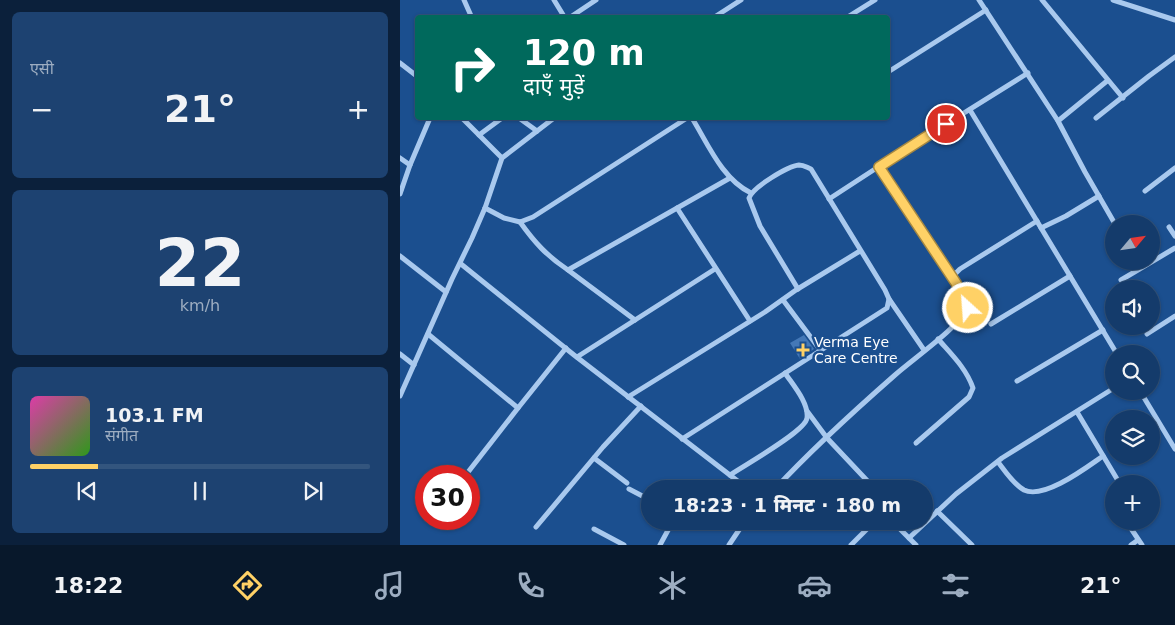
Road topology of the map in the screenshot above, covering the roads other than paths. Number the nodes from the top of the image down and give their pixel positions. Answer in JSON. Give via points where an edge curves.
{"nodes":[{"id":1,"x":464,"y":0,"type":"edge"},
{"id":2,"x":554,"y":0,"type":"edge"},
{"id":3,"x":596,"y":0,"type":"edge"},
{"id":4,"x":741,"y":0,"type":"edge"},
{"id":5,"x":874,"y":0,"type":"edge"},
{"id":6,"x":979,"y":0,"type":"edge"},
{"id":7,"x":1042,"y":0,"type":"edge"},
{"id":8,"x":1114,"y":0,"type":"edge"},
{"id":9,"x":986,"y":10,"type":"junction"},
{"id":10,"x":471,"y":15,"type":"edge"},
{"id":11,"x":565,"y":15,"type":"edge"},
{"id":12,"x":572,"y":15,"type":"edge"},
{"id":13,"x":718,"y":15,"type":"edge"},
{"id":14,"x":851,"y":15,"type":"edge"},
{"id":15,"x":1175,"y":20,"type":"edge"},
{"id":16,"x":1175,"y":57,"type":"edge"},
{"id":17,"x":400,"y":63,"type":"edge"},
{"id":18,"x":890,"y":71,"type":"edge"},
{"id":19,"x":1028,"y":73,"type":"junction"},
{"id":20,"x":415,"y":75,"type":"edge"},
{"id":21,"x":1107,"y":81,"type":"junction"},
{"id":22,"x":1122,"y":98,"type":"junction"},
{"id":23,"x":970,"y":110,"type":"junction"},
{"id":24,"x":1096,"y":118,"type":"dead end"},
{"id":25,"x":429,"y":120,"type":"edge"},
{"id":26,"x":464,"y":120,"type":"edge"},
{"id":27,"x":499,"y":120,"type":"edge"},
{"id":28,"x":522,"y":120,"type":"edge"},
{"id":29,"x":551,"y":120,"type":"edge"},
{"id":30,"x":684,"y":120,"type":"edge"},
{"id":31,"x":693,"y":120,"type":"edge"},
{"id":32,"x":1058,"y":120,"type":"junction"},
{"id":33,"x":536,"y":131,"type":"junction"},
{"id":34,"x":479,"y":135,"type":"junction"},
{"id":35,"x":400,"y":158,"type":"edge"},
{"id":36,"x":502,"y":158,"type":"junction"},
{"id":37,"x":410,"y":165,"type":"junction"},
{"id":38,"x":879,"y":167,"type":"junction"},
{"id":39,"x":1175,"y":168,"type":"edge"},
{"id":40,"x":730,"y":178,"type":"junction"},
{"id":41,"x":1145,"y":191,"type":"dead end"},
{"id":42,"x":751,"y":193,"type":"junction"},
{"id":43,"x":400,"y":194,"type":"edge"},
{"id":44,"x":1099,"y":196,"type":"junction"},
{"id":45,"x":829,"y":200,"type":"junction"},
{"id":46,"x":485,"y":208,"type":"junction"},
{"id":47,"x":677,"y":208,"type":"junction"},
{"id":48,"x":1110,"y":215,"type":"edge"},
{"id":49,"x":520,"y":222,"type":"junction"},
{"id":50,"x":1037,"y":222,"type":"junction"},
{"id":51,"x":1169,"y":227,"type":"dead end"},
{"id":52,"x":1041,"y":228,"type":"junction"},
{"id":53,"x":1175,"y":236,"type":"edge"},
{"id":54,"x":1175,"y":248,"type":"edge"},
{"id":55,"x":860,"y":251,"type":"junction"},
{"id":56,"x":400,"y":256,"type":"edge"},
{"id":57,"x":461,"y":264,"type":"junction"},
{"id":58,"x":715,"y":269,"type":"junction"},
{"id":59,"x":568,"y":270,"type":"junction"},
{"id":60,"x":1070,"y":276,"type":"junction"},
{"id":61,"x":952,"y":277,"type":"junction"},
{"id":62,"x":1121,"y":280,"type":"dead end"},
{"id":63,"x":798,"y":289,"type":"junction"},
{"id":64,"x":446,"y":292,"type":"junction"},
{"id":65,"x":889,"y":299,"type":"junction"},
{"id":66,"x":783,"y":300,"type":"junction"},
{"id":67,"x":1175,"y":316,"type":"edge"},
{"id":68,"x":636,"y":320,"type":"junction"},
{"id":69,"x":750,"y":321,"type":"junction"},
{"id":70,"x":991,"y":324,"type":"dead end"},
{"id":71,"x":1160,"y":326,"type":"edge"},
{"id":72,"x":1103,"y":330,"type":"junction"},
{"id":73,"x":428,"y":334,"type":"junction"},
{"id":74,"x":938,"y":338,"type":"junction"},
{"id":75,"x":1112,"y":345,"type":"edge"},
{"id":76,"x":566,"y":348,"type":"junction"},
{"id":77,"x":924,"y":350,"type":"junction"},
{"id":78,"x":821,"y":351,"type":"junction"},
{"id":79,"x":400,"y":354,"type":"edge"},
{"id":80,"x":577,"y":357,"type":"junction"},
{"id":81,"x":414,"y":365,"type":"junction"},
{"id":82,"x":785,"y":373,"type":"junction"},
{"id":83,"x":1017,"y":381,"type":"dead end"},
{"id":84,"x":1105,"y":394,"type":"edge"},
{"id":85,"x":400,"y":396,"type":"edge"},
{"id":86,"x":628,"y":397,"type":"junction"},
{"id":87,"x":1145,"y":400,"type":"edge"},
{"id":88,"x":640,"y":406,"type":"junction"},
{"id":89,"x":518,"y":408,"type":"junction"},
{"id":90,"x":807,"y":410,"type":"junction"},
{"id":91,"x":1077,"y":412,"type":"junction"},
{"id":92,"x":827,"y":438,"type":"junction"},
{"id":93,"x":682,"y":439,"type":"junction"},
{"id":94,"x":916,"y":443,"type":"dead end"},
{"id":95,"x":1175,"y":449,"type":"edge"},
{"id":96,"x":1103,"y":456,"type":"junction"},
{"id":97,"x":594,"y":458,"type":"junction"},
{"id":98,"x":998,"y":462,"type":"junction"},
{"id":99,"x":474,"y":465,"type":"edge"},
{"id":100,"x":730,"y":475,"type":"junction"},
{"id":101,"x":1115,"y":475,"type":"edge"},
{"id":102,"x":736,"y":480,"type":"edge"},
{"id":103,"x":783,"y":480,"type":"edge"},
{"id":104,"x":867,"y":480,"type":"edge"},
{"id":105,"x":641,"y":494,"type":"edge"},
{"id":106,"x":937,"y":511,"type":"junction"},
{"id":107,"x":536,"y":527,"type":"dead end"},
{"id":108,"x":594,"y":529,"type":"dead end"},
{"id":109,"x":668,"y":530,"type":"edge"},
{"id":110,"x":739,"y":530,"type":"edge"},
{"id":111,"x":866,"y":530,"type":"edge"},
{"id":112,"x":901,"y":530,"type":"edge"},
{"id":113,"x":1132,"y":530,"type":"edge"},
{"id":114,"x":909,"y":538,"type":"junction"},
{"id":115,"x":967,"y":540,"type":"junction"},
{"id":116,"x":1140,"y":542,"type":"edge"},
{"id":117,"x":624,"y":545,"type":"edge"},
{"id":118,"x":660,"y":545,"type":"edge"},
{"id":119,"x":729,"y":545,"type":"edge"},
{"id":120,"x":851,"y":545,"type":"edge"},
{"id":121,"x":916,"y":545,"type":"edge"},
{"id":122,"x":963,"y":545,"type":"edge"},
{"id":123,"x":972,"y":545,"type":"edge"},
{"id":124,"x":1131,"y":545,"type":"edge"}],
"edges":[{"from":1,"to":10,"type":"street"},
{"from":2,"to":11,"type":"street"},
{"from":3,"to":12,"type":"street"},
{"from":4,"to":13,"type":"street"},
{"from":5,"to":14,"type":"street"},
{"from":6,"to":9,"type":"street"},
{"from":7,"to":21,"type":"street"},
{"from":8,"to":15,"type":"street"},
{"from":9,"to":18,"type":"street"},
{"from":9,"to":19,"type":"street"},
{"from":16,"to":22,"type":"street"},
{"from":17,"to":20,"type":"street"},
{"from":19,"to":23,"type":"street"},
{"from":19,"to":32,"type":"street"},
{"from":21,"to":22,"type":"street"},
{"from":21,"to":32,"type":"street"},
{"from":22,"to":24,"type":"street"},
{"from":23,"to":38,"type":"street"},
{"from":23,"to":50,"type":"street"},
{"from":25,"to":37,"type":"street"},
{"from":26,"to":34,"type":"street"},
{"from":27,"to":34,"type":"street"},
{"from":28,"to":33,"type":"street"},
{"from":29,"to":33,"type":"street"},
{"from":30,"to":49,"type":"street","via":[[533,217]]},
{"from":31,"to":40,"type":"street"},
{"from":32,"to":44,"type":"street"},
{"from":33,"to":36,"type":"street"},
{"from":34,"to":36,"type":"street"},
{"from":35,"to":37,"type":"street"},
{"from":36,"to":46,"type":"street"},
{"from":37,"to":43,"type":"street"},
{"from":38,"to":45,"type":"street"},
{"from":38,"to":61,"type":"street"},
{"from":39,"to":41,"type":"street"},
{"from":40,"to":42,"type":"street"},
{"from":40,"to":47,"type":"street"},
{"from":42,"to":45,"type":"street","via":[[802,165],[810,169]]},
{"from":42,"to":63,"type":"street","via":[[749,198],[760,226]]},
{"from":44,"to":48,"type":"street"},
{"from":44,"to":52,"type":"street"},
{"from":45,"to":55,"type":"street"},
{"from":46,"to":49,"type":"street"},
{"from":46,"to":57,"type":"street"},
{"from":47,"to":58,"type":"street"},
{"from":47,"to":59,"type":"street"},
{"from":49,"to":59,"type":"street","via":[[550,258]]},
{"from":50,"to":52,"type":"street"},
{"from":50,"to":61,"type":"street"},
{"from":51,"to":53,"type":"street"},
{"from":52,"to":60,"type":"street"},
{"from":54,"to":62,"type":"street"},
{"from":55,"to":63,"type":"street"},
{"from":55,"to":65,"type":"street"},
{"from":56,"to":64,"type":"street"},
{"from":57,"to":64,"type":"street"},
{"from":57,"to":76,"type":"street"},
{"from":58,"to":68,"type":"street"},
{"from":58,"to":69,"type":"street"},
{"from":59,"to":68,"type":"street"},
{"from":60,"to":70,"type":"street"},
{"from":60,"to":72,"type":"street"},
{"from":61,"to":74,"type":"street","via":[[968,308],[960,320]]},
{"from":63,"to":66,"type":"street"},
{"from":64,"to":73,"type":"street"},
{"from":65,"to":77,"type":"street"},
{"from":65,"to":78,"type":"street","via":[[887,308]]},
{"from":66,"to":69,"type":"street"},
{"from":66,"to":78,"type":"street"},
{"from":67,"to":71,"type":"street"},
{"from":68,"to":80,"type":"street"},
{"from":69,"to":86,"type":"street"},
{"from":72,"to":75,"type":"street"},
{"from":72,"to":83,"type":"street"},
{"from":73,"to":81,"type":"street"},
{"from":73,"to":89,"type":"street"},
{"from":74,"to":77,"type":"street"},
{"from":74,"to":94,"type":"street","via":[[970,379],[973,388],[969,397]]},
{"from":76,"to":80,"type":"street"},
{"from":76,"to":89,"type":"street"},
{"from":77,"to":92,"type":"street"},
{"from":78,"to":82,"type":"street"},
{"from":79,"to":81,"type":"street"},
{"from":80,"to":86,"type":"street"},
{"from":81,"to":85,"type":"street"},
{"from":82,"to":90,"type":"street"},
{"from":82,"to":93,"type":"street"},
{"from":84,"to":91,"type":"street"},
{"from":86,"to":88,"type":"street"},
{"from":87,"to":95,"type":"street"},
{"from":88,"to":93,"type":"street"},
{"from":88,"to":97,"type":"street"},
{"from":89,"to":99,"type":"street"},
{"from":90,"to":92,"type":"street"},
{"from":90,"to":100,"type":"street","via":[[804,425],[791,436]]},
{"from":91,"to":96,"type":"street"},
{"from":91,"to":98,"type":"street"},
{"from":92,"to":103,"type":"street"},
{"from":92,"to":104,"type":"street"},
{"from":93,"to":100,"type":"street"},
{"from":96,"to":98,"type":"street","via":[[1077,474],[1040,491],[1025,490]]},
{"from":96,"to":101,"type":"street"},
{"from":97,"to":105,"type":"street"},
{"from":97,"to":107,"type":"street"},
{"from":98,"to":106,"type":"street"},
{"from":100,"to":102,"type":"street"},
{"from":106,"to":114,"type":"street"},
{"from":106,"to":115,"type":"street"},
{"from":108,"to":117,"type":"street"},
{"from":109,"to":118,"type":"street"},
{"from":110,"to":119,"type":"street"},
{"from":111,"to":120,"type":"street"},
{"from":112,"to":114,"type":"street"},
{"from":113,"to":116,"type":"street"},
{"from":114,"to":121,"type":"street"},
{"from":115,"to":122,"type":"street"},
{"from":115,"to":123,"type":"street"},
{"from":116,"to":124,"type":"street"}]}
